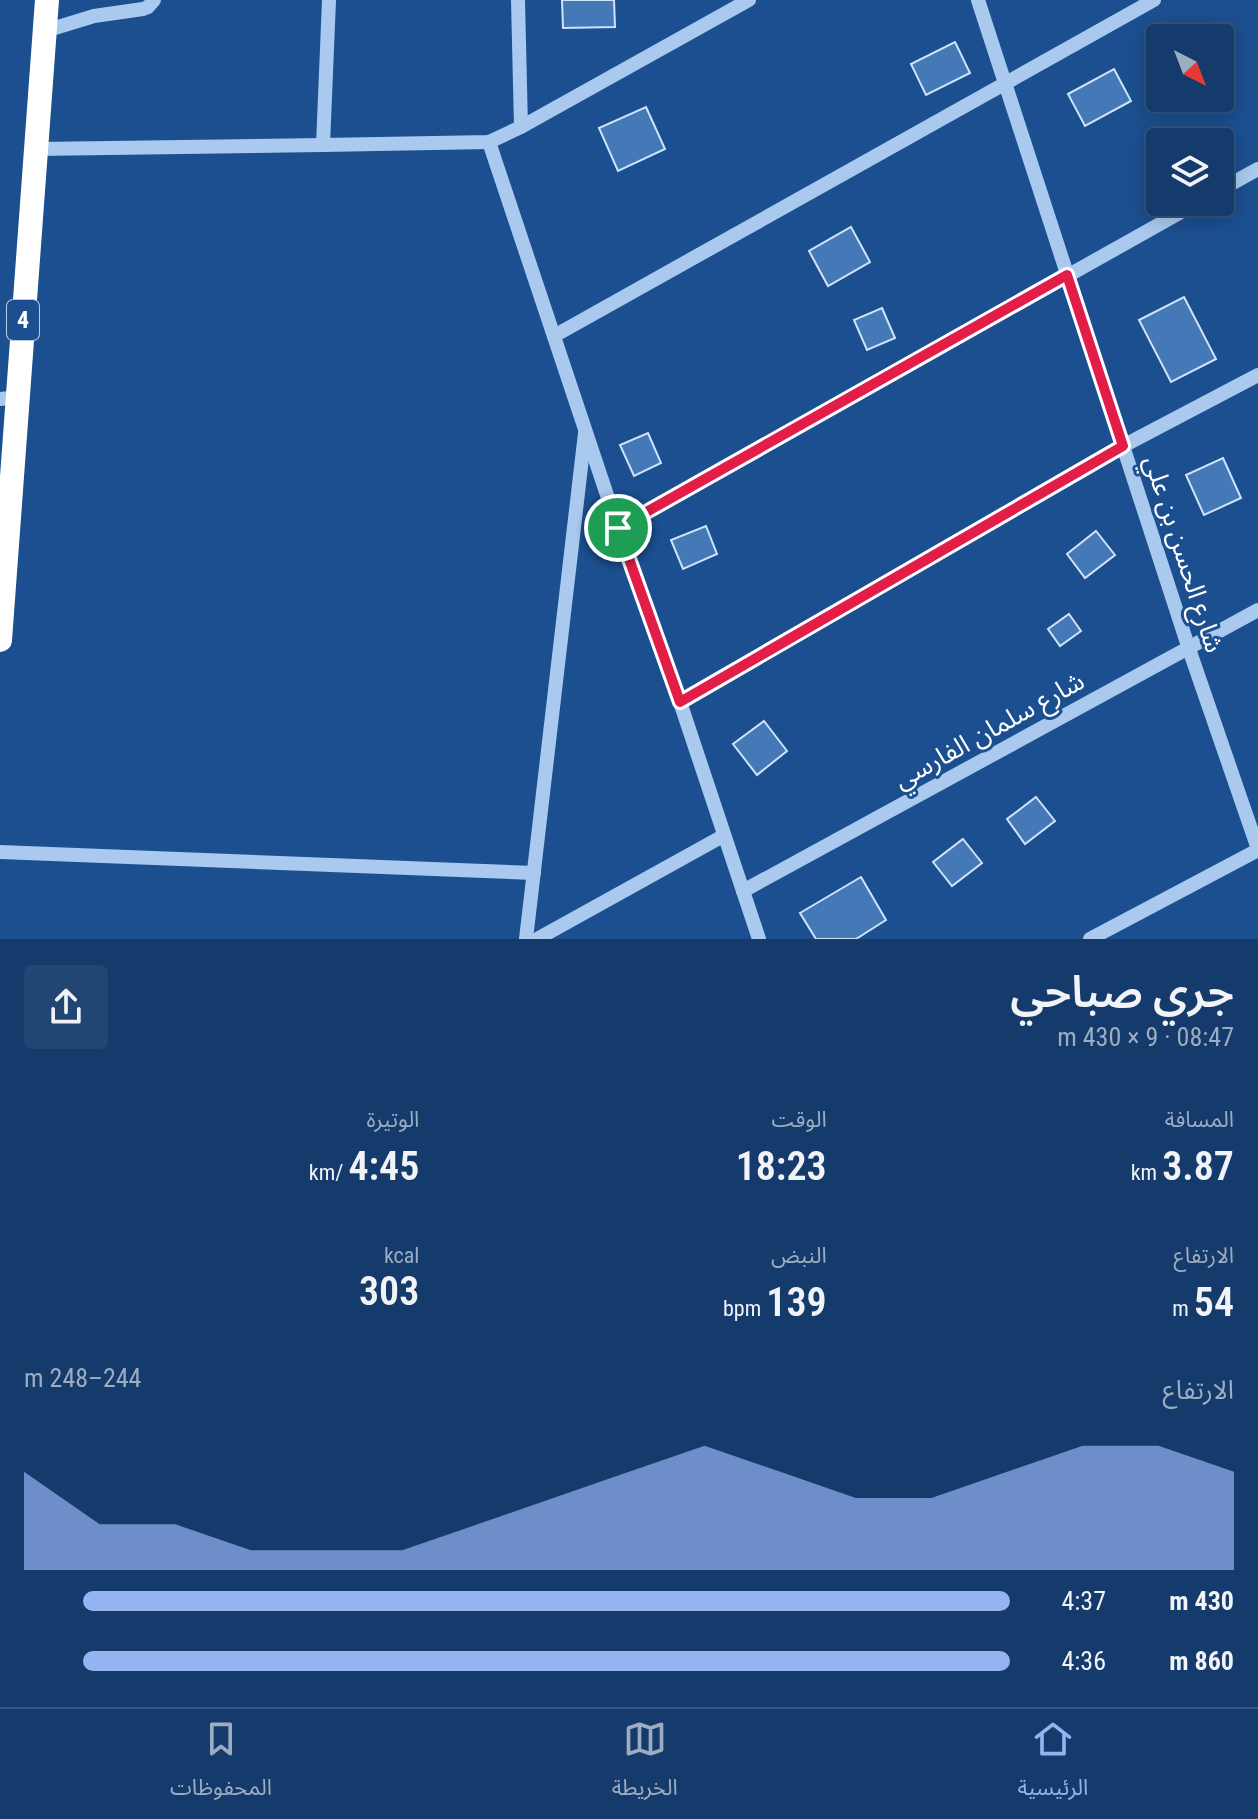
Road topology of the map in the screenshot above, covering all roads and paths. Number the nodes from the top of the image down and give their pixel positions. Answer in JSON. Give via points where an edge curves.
{"nodes":[{"id":1,"x":47,"y":0,"type":"edge"},
{"id":2,"x":154,"y":0,"type":"edge"},
{"id":3,"x":329,"y":0,"type":"edge"},
{"id":4,"x":518,"y":0,"type":"edge"},
{"id":5,"x":749,"y":0,"type":"edge"},
{"id":6,"x":978,"y":0,"type":"edge"},
{"id":7,"x":1154,"y":0,"type":"edge"},
{"id":8,"x":45,"y":31,"type":"junction"},
{"id":9,"x":1005,"y":82,"type":"junction"},
{"id":10,"x":521,"y":127,"type":"junction"},
{"id":11,"x":489,"y":142,"type":"junction"},
{"id":12,"x":323,"y":145,"type":"junction"},
{"id":13,"x":36,"y":149,"type":"junction"},
{"id":14,"x":1258,"y":169,"type":"edge"},
{"id":15,"x":1234,"y":182,"type":"edge"},
{"id":16,"x":1174,"y":216,"type":"edge"},
{"id":17,"x":1067,"y":275,"type":"junction"},
{"id":18,"x":554,"y":336,"type":"junction"},
{"id":19,"x":1258,"y":375,"type":"edge"},
{"id":20,"x":9,"y":398,"type":"edge"},
{"id":21,"x":585,"y":433,"type":"junction"},
{"id":22,"x":1123,"y":446,"type":"junction"},
{"id":23,"x":618,"y":528,"type":"junction"},
{"id":24,"x":1258,"y":610,"type":"edge"},
{"id":25,"x":0,"y":640,"type":"edge"},
{"id":26,"x":1189,"y":649,"type":"junction"},
{"id":27,"x":680,"y":702,"type":"junction"},
{"id":28,"x":723,"y":836,"type":"junction"},
{"id":29,"x":1258,"y":849,"type":"edge"},
{"id":30,"x":0,"y":852,"type":"edge"},
{"id":31,"x":534,"y":873,"type":"junction"},
{"id":32,"x":743,"y":891,"type":"junction"},
{"id":33,"x":526,"y":939,"type":"edge"},
{"id":34,"x":537,"y":939,"type":"edge"},
{"id":35,"x":759,"y":939,"type":"edge"},
{"id":36,"x":1090,"y":939,"type":"edge"}],
"edges":[{"from":1,"to":8,"type":"highway","number":"4"},
{"from":2,"to":8,"type":"street","via":[[143,9]]},
{"from":3,"to":12,"type":"street"},
{"from":4,"to":10,"type":"street"},
{"from":5,"to":10,"type":"street"},
{"from":6,"to":9,"type":"street","name":"شارع الحسن بن علي"},
{"from":7,"to":9,"type":"street"},
{"from":8,"to":13,"type":"highway","number":"4"},
{"from":9,"to":17,"type":"street","name":"شارع الحسن بن علي"},
{"from":9,"to":18,"type":"street"},
{"from":10,"to":11,"type":"street"},
{"from":11,"to":12,"type":"street"},
{"from":11,"to":18,"type":"street"},
{"from":12,"to":13,"type":"street"},
{"from":13,"to":20,"type":"highway","number":"4"},
{"from":14,"to":15,"type":"street"},
{"from":16,"to":17,"type":"street"},
{"from":17,"to":22,"type":"street","name":"شارع الحسن بن علي"},
{"from":17,"to":23,"type":"street"},
{"from":18,"to":21,"type":"street"},
{"from":19,"to":22,"type":"street"},
{"from":20,"to":25,"type":"highway","number":"4"},
{"from":21,"to":23,"type":"street"},
{"from":21,"to":31,"type":"street"},
{"from":22,"to":26,"type":"street","name":"شارع الحسن بن علي"},
{"from":22,"to":27,"type":"street"},
{"from":23,"to":27,"type":"street"},
{"from":24,"to":26,"type":"street","name":"شارع سلمان الفارسي"},
{"from":26,"to":29,"type":"street","name":"شارع الحسن بن علي"},
{"from":26,"to":32,"type":"street","name":"شارع سلمان الفارسي"},
{"from":27,"to":28,"type":"street"},
{"from":28,"to":32,"type":"street"},
{"from":28,"to":34,"type":"street"},
{"from":29,"to":36,"type":"street"},
{"from":30,"to":31,"type":"street"},
{"from":31,"to":33,"type":"street"},
{"from":32,"to":35,"type":"street"}]}
